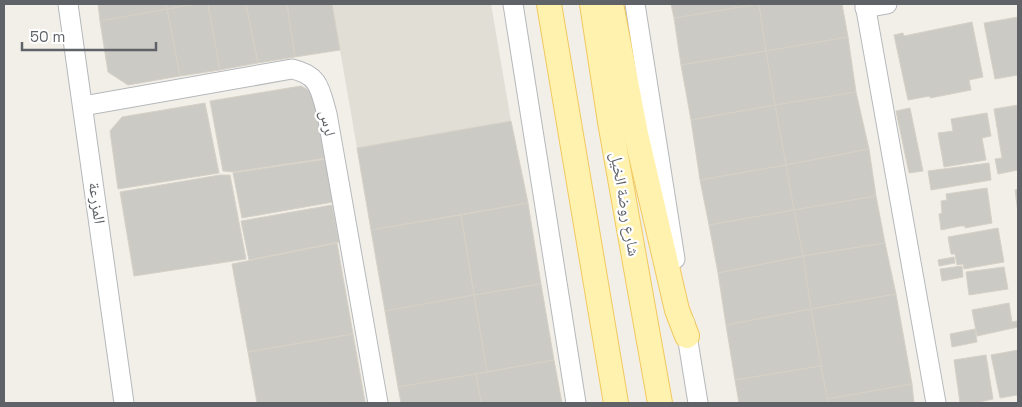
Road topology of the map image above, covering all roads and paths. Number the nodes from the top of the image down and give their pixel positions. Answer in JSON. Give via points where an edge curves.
{"nodes":[{"id":1,"x":68,"y":4,"type":"edge"},
{"id":2,"x":513,"y":4,"type":"edge"},
{"id":3,"x":549,"y":4,"type":"edge"},
{"id":4,"x":592,"y":4,"type":"edge"},
{"id":5,"x":611,"y":4,"type":"edge"},
{"id":6,"x":635,"y":4,"type":"edge"},
{"id":7,"x":887,"y":4,"type":"edge"},
{"id":8,"x":865,"y":6,"type":"edge"},
{"id":9,"x":83,"y":106,"type":"junction"},
{"id":10,"x":687,"y":336,"type":"junction"},
{"id":11,"x":124,"y":403,"type":"edge"},
{"id":12,"x":378,"y":403,"type":"edge"},
{"id":13,"x":576,"y":403,"type":"edge"},
{"id":14,"x":616,"y":403,"type":"edge"},
{"id":15,"x":660,"y":403,"type":"edge"},
{"id":16,"x":698,"y":403,"type":"edge"},
{"id":17,"x":936,"y":403,"type":"edge"}],
"edges":[{"from":1,"to":9,"type":"street","name":"المزرعة"},
{"from":2,"to":13,"type":"street"},
{"from":3,"to":14,"type":"main road"},
{"from":4,"to":15,"type":"main road","name":"شارع روضة الخيل"},
{"from":5,"to":10,"type":"main road","via":[[636,134],[677,310]]},
{"from":6,"to":10,"type":"street"},
{"from":7,"to":8,"type":"street"},
{"from":8,"to":17,"type":"street"},
{"from":9,"to":11,"type":"street","name":"المزرعة"},
{"from":9,"to":12,"type":"street","name":"لرس","via":[[292,69],[306,72],[319,85],[327,114]]},
{"from":10,"to":16,"type":"street"}]}
